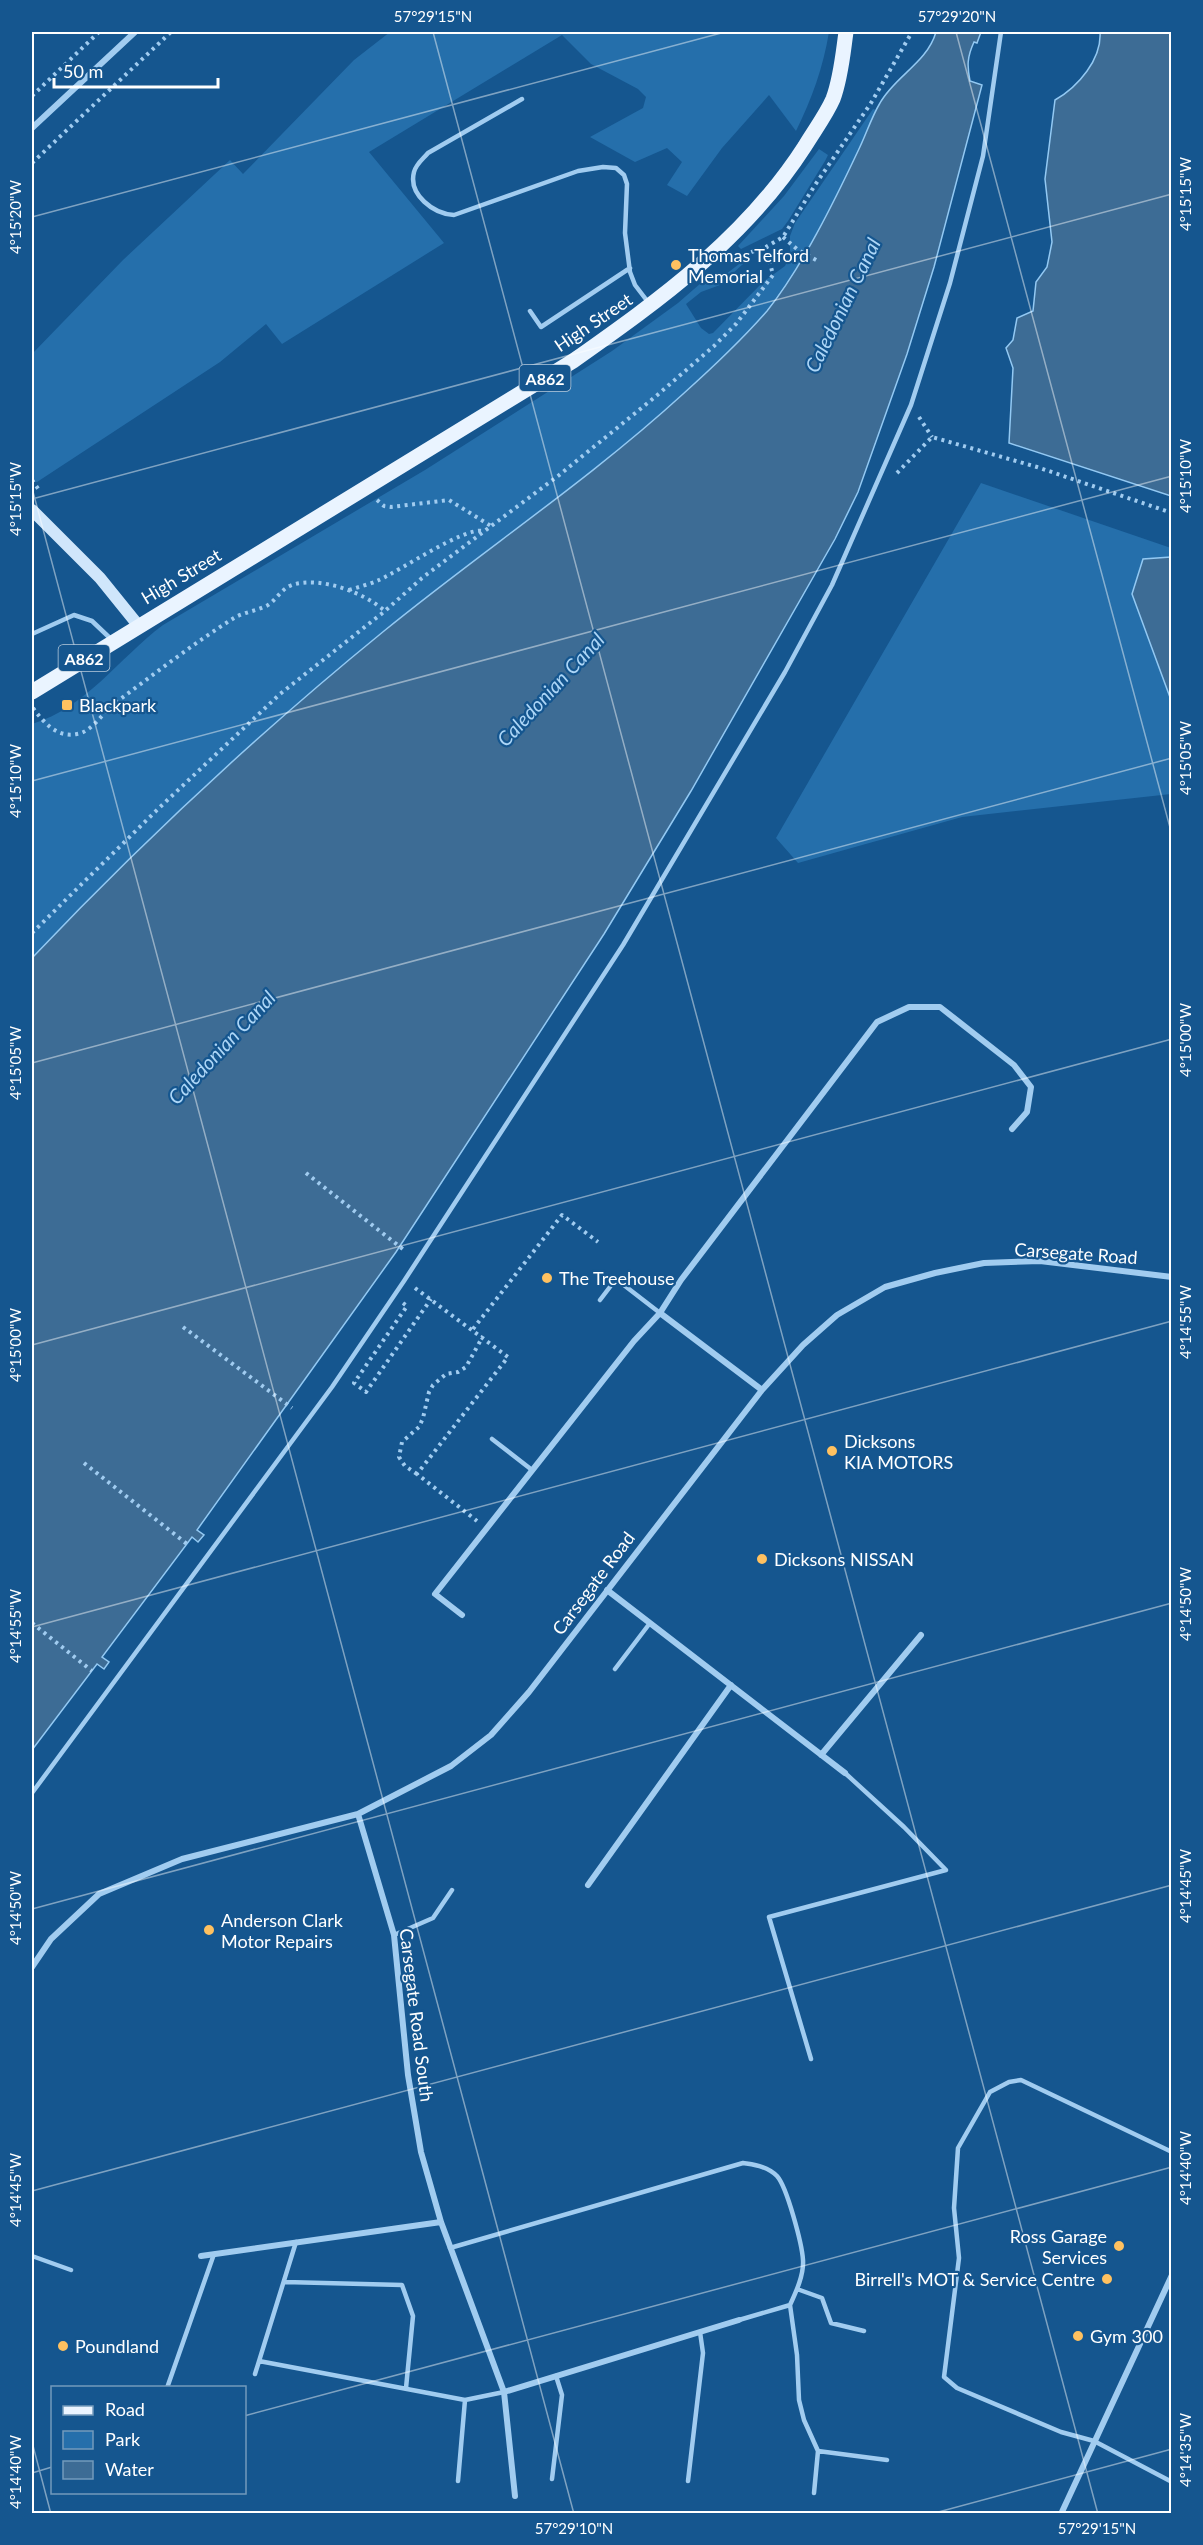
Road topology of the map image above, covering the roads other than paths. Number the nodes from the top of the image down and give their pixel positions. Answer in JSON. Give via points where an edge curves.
{"nodes":[{"id":1,"x":135,"y":32,"type":"edge"},
{"id":2,"x":846,"y":32,"type":"edge"},
{"id":3,"x":1001,"y":32,"type":"edge"},
{"id":4,"x":522,"y":99,"type":"dead end"},
{"id":5,"x":32,"y":128,"type":"edge"},
{"id":6,"x":630,"y":268,"type":"junction"},
{"id":7,"x":652,"y":306,"type":"junction"},
{"id":8,"x":530,"y":311,"type":"dead end"},
{"id":9,"x":32,"y":510,"type":"edge"},
{"id":10,"x":138,"y":625,"type":"junction"},
{"id":11,"x":32,"y":634,"type":"edge"},
{"id":12,"x":112,"y":641,"type":"junction"},
{"id":13,"x":32,"y":692,"type":"edge"},
{"id":14,"x":1012,"y":1130,"type":"dead end"},
{"id":15,"x":1172,"y":1277,"type":"edge"},
{"id":16,"x":600,"y":1300,"type":"dead end"},
{"id":17,"x":660,"y":1313,"type":"junction"},
{"id":18,"x":762,"y":1390,"type":"junction"},
{"id":19,"x":492,"y":1439,"type":"dead end"},
{"id":20,"x":532,"y":1470,"type":"junction"},
{"id":21,"x":607,"y":1590,"type":"junction"},
{"id":22,"x":462,"y":1615,"type":"dead end"},
{"id":23,"x":650,"y":1623,"type":"junction"},
{"id":24,"x":921,"y":1635,"type":"dead end"},
{"id":25,"x":615,"y":1670,"type":"dead end"},
{"id":26,"x":731,"y":1685,"type":"junction"},
{"id":27,"x":821,"y":1755,"type":"junction"},
{"id":28,"x":845,"y":1773,"type":"joint"},
{"id":29,"x":32,"y":1793,"type":"edge"},
{"id":30,"x":358,"y":1814,"type":"junction"},
{"id":31,"x":588,"y":1885,"type":"dead end"},
{"id":32,"x":452,"y":1890,"type":"dead end"},
{"id":33,"x":394,"y":1935,"type":"junction"},
{"id":34,"x":32,"y":1967,"type":"edge"},
{"id":35,"x":811,"y":2059,"type":"dead end"},
{"id":36,"x":1172,"y":2152,"type":"edge"},
{"id":37,"x":441,"y":2222,"type":"junction"},
{"id":38,"x":296,"y":2242,"type":"junction"},
{"id":39,"x":450,"y":2248,"type":"junction"},
{"id":40,"x":214,"y":2254,"type":"junction"},
{"id":41,"x":32,"y":2256,"type":"edge"},
{"id":42,"x":201,"y":2256,"type":"dead end"},
{"id":43,"x":71,"y":2270,"type":"dead end"},
{"id":44,"x":1172,"y":2275,"type":"edge"},
{"id":45,"x":285,"y":2282,"type":"junction"},
{"id":46,"x":797,"y":2289,"type":"junction"},
{"id":47,"x":790,"y":2305,"type":"junction"},
{"id":48,"x":739,"y":2320,"type":"joint"},
{"id":49,"x":864,"y":2331,"type":"dead end"},
{"id":50,"x":700,"y":2332,"type":"junction"},
{"id":51,"x":259,"y":2361,"type":"junction"},
{"id":52,"x":255,"y":2374,"type":"dead end"},
{"id":53,"x":556,"y":2376,"type":"junction"},
{"id":54,"x":168,"y":2386,"type":"edge"},
{"id":55,"x":406,"y":2388,"type":"junction"},
{"id":56,"x":504,"y":2392,"type":"junction"},
{"id":57,"x":465,"y":2400,"type":"junction"},
{"id":58,"x":1094,"y":2441,"type":"junction"},
{"id":59,"x":818,"y":2451,"type":"junction"},
{"id":60,"x":887,"y":2460,"type":"dead end"},
{"id":61,"x":552,"y":2479,"type":"dead end"},
{"id":62,"x":458,"y":2481,"type":"dead end"},
{"id":63,"x":688,"y":2481,"type":"dead end"},
{"id":64,"x":1172,"y":2482,"type":"edge"},
{"id":65,"x":814,"y":2493,"type":"dead end"},
{"id":66,"x":515,"y":2496,"type":"dead end"},
{"id":67,"x":1061,"y":2514,"type":"edge"}],
"edges":[{"from":1,"to":5,"type":"street"},
{"from":2,"to":7,"type":"main road","name":"High Street","number":"A862","via":[[833,98],[789,171],[707,261]]},
{"from":3,"to":29,"type":"lane","via":[[983,156],[950,283],[911,405],[832,585],[785,672],[623,945],[332,1387]]},
{"from":4,"to":6,"type":"lane","via":[[428,153],[414,173],[414,186],[429,207],[454,215],[578,171],[616,168],[627,184],[625,225]]},
{"from":6,"to":7,"type":"lane","via":[[635,285]]},
{"from":6,"to":8,"type":"lane","via":[[541,327]]},
{"from":7,"to":10,"type":"main road","name":"High Street","number":"A862","via":[[573,361]]},
{"from":9,"to":10,"type":"street","via":[[100,578]]},
{"from":10,"to":12,"type":"main road","number":"A862"},
{"from":11,"to":12,"type":"lane","via":[[74,615],[92,621]]},
{"from":12,"to":13,"type":"main road","number":"A862"},
{"from":14,"to":17,"type":"street","via":[[1027,1112],[1031,1087],[1014,1065],[940,1007],[909,1007],[877,1022]]},
{"from":15,"to":18,"type":"street","name":"Carsegate Road","via":[[1040,1261],[984,1263],[935,1273],[885,1287],[837,1315]]},
{"from":16,"to":17,"type":"lane","via":[[616,1279]]},
{"from":17,"to":18,"type":"street"},
{"from":17,"to":20,"type":"street"},
{"from":18,"to":21,"type":"street","name":"Carsegate Road"},
{"from":19,"to":20,"type":"lane"},
{"from":20,"to":22,"type":"street","via":[[435,1594]]},
{"from":21,"to":23,"type":"street"},
{"from":21,"to":30,"type":"street","name":"Carsegate Road","via":[[491,1735],[451,1766]]},
{"from":23,"to":25,"type":"lane"},
{"from":23,"to":26,"type":"street"},
{"from":24,"to":27,"type":"street"},
{"from":26,"to":27,"type":"street"},
{"from":26,"to":31,"type":"street"},
{"from":27,"to":28,"type":"street"},
{"from":28,"to":35,"type":"lane","via":[[946,1870],[769,1917]]},
{"from":30,"to":33,"type":"street","name":"Carsegate Road South"},
{"from":30,"to":34,"type":"street","name":"Carsegate Road","via":[[182,1859],[99,1894],[51,1939]]},
{"from":32,"to":33,"type":"lane","via":[[433,1918]]},
{"from":33,"to":37,"type":"street","name":"Carsegate Road South","via":[[408,2075],[421,2151]]},
{"from":36,"to":58,"type":"lane","via":[[1022,2080],[990,2092],[958,2148],[954,2208],[959,2258],[944,2377],[968,2393],[1061,2432]]},
{"from":37,"to":38,"type":"street"},
{"from":37,"to":39,"type":"street","name":"Carsegate Road South"},
{"from":38,"to":40,"type":"street"},
{"from":38,"to":45,"type":"lane"},
{"from":39,"to":46,"type":"lane","via":[[742,2163],[762,2166],[777,2176],[786,2190],[803,2262]]},
{"from":39,"to":56,"type":"street","name":"Carsegate Road South"},
{"from":40,"to":42,"type":"street"},
{"from":40,"to":54,"type":"lane"},
{"from":41,"to":43,"type":"lane"},
{"from":44,"to":58,"type":"street"},
{"from":45,"to":51,"type":"lane"},
{"from":45,"to":55,"type":"lane","via":[[402,2285],[413,2316]]},
{"from":46,"to":47,"type":"lane"},
{"from":46,"to":49,"type":"lane","via":[[822,2298],[831,2323]]},
{"from":47,"to":48,"type":"lane"},
{"from":47,"to":59,"type":"lane","via":[[799,2400]]},
{"from":48,"to":50,"type":"street"},
{"from":50,"to":53,"type":"street"},
{"from":50,"to":63,"type":"lane","via":[[704,2353]]},
{"from":51,"to":52,"type":"lane"},
{"from":51,"to":55,"type":"lane"},
{"from":53,"to":56,"type":"street"},
{"from":53,"to":61,"type":"lane","via":[[561,2395]]},
{"from":55,"to":57,"type":"lane"},
{"from":56,"to":57,"type":"lane"},
{"from":56,"to":66,"type":"street","name":"Carsegate Road South"},
{"from":57,"to":62,"type":"lane"},
{"from":58,"to":64,"type":"lane"},
{"from":58,"to":67,"type":"street"},
{"from":59,"to":60,"type":"lane"},
{"from":59,"to":65,"type":"lane"}]}
